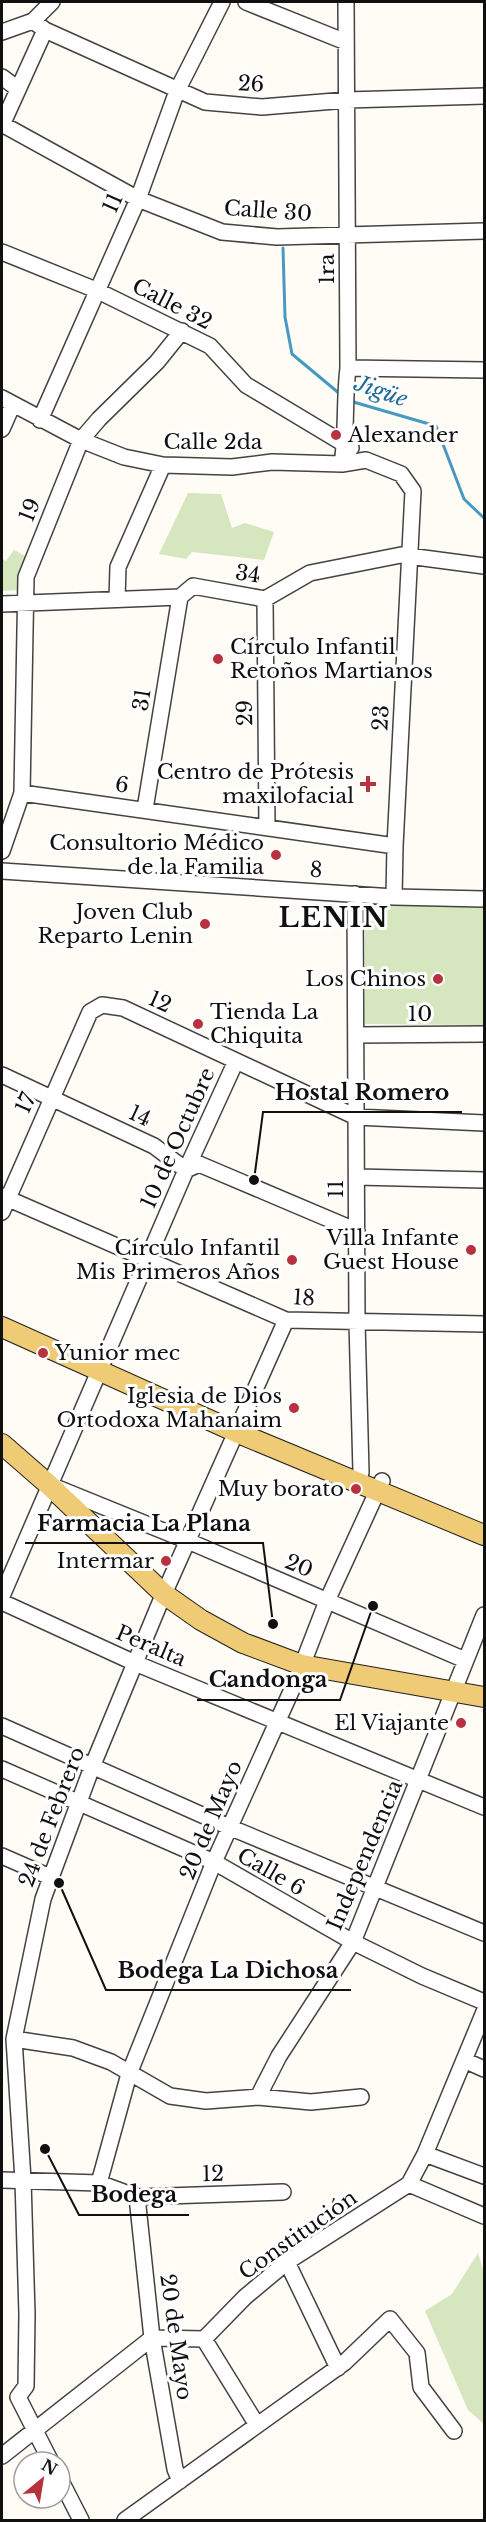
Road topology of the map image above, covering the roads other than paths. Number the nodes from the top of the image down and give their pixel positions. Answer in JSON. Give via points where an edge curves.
{"nodes":[{"id":1,"x":52,"y":2,"type":"edge"},
{"id":2,"x":222,"y":2,"type":"edge"},
{"id":3,"x":246,"y":2,"type":"edge"},
{"id":4,"x":346,"y":2,"type":"edge"},
{"id":5,"x":39,"y":25,"type":"junction"},
{"id":6,"x":2,"y":32,"type":"edge"},
{"id":7,"x":346,"y":42,"type":"junction"},
{"id":8,"x":2,"y":77,"type":"edge"},
{"id":9,"x":18,"y":89,"type":"junction"},
{"id":10,"x":177,"y":91,"type":"junction"},
{"id":11,"x":484,"y":96,"type":"edge"},
{"id":12,"x":348,"y":100,"type":"junction"},
{"id":13,"x":2,"y":125,"type":"edge"},
{"id":14,"x":138,"y":200,"type":"junction"},
{"id":15,"x":484,"y":231,"type":"edge"},
{"id":16,"x":348,"y":234,"type":"junction"},
{"id":17,"x":2,"y":252,"type":"edge"},
{"id":18,"x":96,"y":290,"type":"junction"},
{"id":19,"x":182,"y":331,"type":"junction"},
{"id":20,"x":348,"y":368,"type":"junction"},
{"id":21,"x":484,"y":370,"type":"edge"},
{"id":22,"x":7,"y":401,"type":"edge"},
{"id":23,"x":40,"y":420,"type":"junction"},
{"id":24,"x":2,"y":429,"type":"edge"},
{"id":25,"x":81,"y":440,"type":"junction"},
{"id":26,"x":345,"y":443,"type":"junction"},
{"id":27,"x":366,"y":460,"type":"junction"},
{"id":28,"x":342,"y":464,"type":"junction"},
{"id":29,"x":164,"y":465,"type":"junction"},
{"id":30,"x":411,"y":555,"type":"junction"},
{"id":31,"x":484,"y":566,"type":"edge"},
{"id":32,"x":180,"y":597,"type":"junction"},
{"id":33,"x":117,"y":599,"type":"junction"},
{"id":34,"x":265,"y":599,"type":"junction"},
{"id":35,"x":27,"y":603,"type":"junction"},
{"id":36,"x":2,"y":604,"type":"edge"},
{"id":37,"x":22,"y":793,"type":"junction"},
{"id":38,"x":145,"y":809,"type":"junction"},
{"id":39,"x":267,"y":827,"type":"junction"},
{"id":40,"x":395,"y":846,"type":"junction"},
{"id":41,"x":2,"y":851,"type":"edge"},
{"id":42,"x":2,"y":871,"type":"edge"},
{"id":43,"x":355,"y":894,"type":"junction"},
{"id":44,"x":394,"y":897,"type":"junction"},
{"id":45,"x":484,"y":899,"type":"edge"},
{"id":46,"x":90,"y":1012,"type":"joint"},
{"id":47,"x":356,"y":1035,"type":"junction"},
{"id":48,"x":484,"y":1035,"type":"edge"},
{"id":49,"x":236,"y":1061,"type":"junction"},
{"id":50,"x":2,"y":1075,"type":"edge"},
{"id":51,"x":51,"y":1099,"type":"junction"},
{"id":52,"x":356,"y":1117,"type":"junction"},
{"id":53,"x":484,"y":1123,"type":"edge"},
{"id":54,"x":186,"y":1170,"type":"junction"},
{"id":55,"x":357,"y":1177,"type":"junction"},
{"id":56,"x":484,"y":1180,"type":"edge"},
{"id":57,"x":3,"y":1202,"type":"edge"},
{"id":58,"x":357,"y":1231,"type":"junction"},
{"id":59,"x":147,"y":1259,"type":"junction"},
{"id":60,"x":2,"y":1316,"type":"edge"},
{"id":61,"x":286,"y":1320,"type":"junction"},
{"id":62,"x":357,"y":1322,"type":"junction"},
{"id":63,"x":484,"y":1324,"type":"edge"},
{"id":64,"x":2,"y":1328,"type":"edge"},
{"id":65,"x":101,"y":1366,"type":"junction"},
{"id":66,"x":239,"y":1427,"type":"junction"},
{"id":67,"x":2,"y":1444,"type":"edge"},
{"id":68,"x":360,"y":1478,"type":"junction"},
{"id":69,"x":49,"y":1485,"type":"junction"},
{"id":70,"x":380,"y":1486,"type":"junction"},
{"id":71,"x":484,"y":1521,"type":"edge"},
{"id":72,"x":484,"y":1535,"type":"edge"},
{"id":73,"x":188,"y":1541,"type":"junction"},
{"id":74,"x":164,"y":1594,"type":"junction"},
{"id":75,"x":2,"y":1596,"type":"edge"},
{"id":76,"x":327,"y":1601,"type":"junction"},
{"id":77,"x":2,"y":1602,"type":"edge"},
{"id":78,"x":484,"y":1615,"type":"edge"},
{"id":79,"x":465,"y":1660,"type":"junction"},
{"id":80,"x":135,"y":1663,"type":"junction"},
{"id":81,"x":302,"y":1665,"type":"junction"},
{"id":82,"x":452,"y":1692,"type":"junction"},
{"id":83,"x":484,"y":1697,"type":"edge"},
{"id":84,"x":277,"y":1722,"type":"junction"},
{"id":85,"x":2,"y":1726,"type":"edge"},
{"id":86,"x":92,"y":1767,"type":"junction"},
{"id":87,"x":2,"y":1769,"type":"edge"},
{"id":88,"x":419,"y":1780,"type":"junction"},
{"id":89,"x":78,"y":1804,"type":"junction"},
{"id":90,"x":484,"y":1807,"type":"edge"},
{"id":91,"x":229,"y":1827,"type":"junction"},
{"id":92,"x":2,"y":1856,"type":"edge"},
{"id":93,"x":214,"y":1862,"type":"junction"},
{"id":94,"x":50,"y":1877,"type":"junction"},
{"id":95,"x":374,"y":1887,"type":"junction"},
{"id":96,"x":484,"y":1933,"type":"edge"},
{"id":97,"x":353,"y":1942,"type":"junction"},
{"id":98,"x":484,"y":2002,"type":"edge"},
{"id":99,"x":484,"y":2012,"type":"edge"},
{"id":100,"x":14,"y":2039,"type":"junction"},
{"id":101,"x":464,"y":2060,"type":"junction"},
{"id":102,"x":484,"y":2069,"type":"edge"},
{"id":103,"x":129,"y":2074,"type":"junction"},
{"id":104,"x":258,"y":2097,"type":"junction"},
{"id":105,"x":361,"y":2097,"type":"dead end"},
{"id":106,"x":425,"y":2154,"type":"junction"},
{"id":107,"x":484,"y":2176,"type":"edge"},
{"id":108,"x":2,"y":2180,"type":"edge"},
{"id":109,"x":23,"y":2180,"type":"junction"},
{"id":110,"x":99,"y":2183,"type":"junction"},
{"id":111,"x":409,"y":2184,"type":"junction"},
{"id":112,"x":283,"y":2192,"type":"dead end"},
{"id":113,"x":137,"y":2197,"type":"junction"},
{"id":114,"x":484,"y":2216,"type":"edge"},
{"id":115,"x":287,"y":2262,"type":"junction"},
{"id":116,"x":152,"y":2338,"type":"junction"},
{"id":117,"x":204,"y":2339,"type":"junction"},
{"id":118,"x":338,"y":2368,"type":"junction"},
{"id":119,"x":257,"y":2425,"type":"junction"},
{"id":120,"x":36,"y":2431,"type":"junction"},
{"id":121,"x":454,"y":2431,"type":"dead end"},
{"id":122,"x":45,"y":2450,"type":"edge"},
{"id":123,"x":2,"y":2456,"type":"edge"},
{"id":124,"x":180,"y":2481,"type":"junction"},
{"id":125,"x":72,"y":2502,"type":"edge"},
{"id":126,"x":81,"y":2520,"type":"edge"},
{"id":127,"x":125,"y":2520,"type":"edge"}],
"edges":[{"from":1,"to":5,"type":"street"},
{"from":2,"to":10,"type":"street","name":"11"},
{"from":3,"to":7,"type":"street"},
{"from":4,"to":7,"type":"street","name":"1ra"},
{"from":5,"to":6,"type":"street"},
{"from":5,"to":9,"type":"street"},
{"from":5,"to":10,"type":"street","name":"26"},
{"from":7,"to":12,"type":"street","name":"1ra"},
{"from":8,"to":9,"type":"street"},
{"from":9,"to":13,"type":"street"},
{"from":10,"to":12,"type":"street","name":"26","via":[[205,102],[262,107]]},
{"from":10,"to":14,"type":"street","name":"11"},
{"from":11,"to":12,"type":"street","name":"26"},
{"from":12,"to":16,"type":"street","name":"1ra"},
{"from":13,"to":14,"type":"street","name":"Calle 30"},
{"from":14,"to":16,"type":"street","name":"Calle 30","via":[[222,232],[277,237]]},
{"from":14,"to":18,"type":"street","name":"11"},
{"from":15,"to":16,"type":"street","name":"Calle 30"},
{"from":16,"to":20,"type":"street","name":"1ra"},
{"from":17,"to":18,"type":"street","name":"Calle 32"},
{"from":18,"to":19,"type":"street","name":"Calle 32"},
{"from":18,"to":23,"type":"street","name":"11"},
{"from":19,"to":25,"type":"street","name":"19","via":[[158,363]]},
{"from":19,"to":26,"type":"street","name":"Calle 32","via":[[210,346],[246,385],[267,400]]},
{"from":20,"to":21,"type":"street"},
{"from":20,"to":26,"type":"street","name":"1ra"},
{"from":22,"to":23,"type":"street","name":"Calle 2da"},
{"from":22,"to":24,"type":"street"},
{"from":23,"to":25,"type":"street","name":"Calle 2da"},
{"from":25,"to":29,"type":"street","name":"Calle 2da","via":[[124,457]]},
{"from":25,"to":35,"type":"street","name":"19","via":[[26,577]]},
{"from":26,"to":27,"type":"street","name":"Calle 32"},
{"from":26,"to":28,"type":"street","name":"1ra"},
{"from":27,"to":28,"type":"street","name":"Calle 2da"},
{"from":27,"to":30,"type":"street","name":"23","via":[[400,474],[413,491]]},
{"from":28,"to":29,"type":"street","name":"Calle 2da"},
{"from":29,"to":33,"type":"street","via":[[118,567]]},
{"from":30,"to":31,"type":"street","name":"34"},
{"from":30,"to":34,"type":"street","name":"34","via":[[310,573]]},
{"from":30,"to":40,"type":"street","name":"23"},
{"from":32,"to":33,"type":"street","name":"34"},
{"from":32,"to":34,"type":"street","name":"34","via":[[193,586]]},
{"from":32,"to":38,"type":"street","name":"31"},
{"from":33,"to":35,"type":"street","name":"34"},
{"from":34,"to":39,"type":"street","name":"29"},
{"from":35,"to":36,"type":"street","name":"34"},
{"from":35,"to":37,"type":"street","name":"19"},
{"from":37,"to":38,"type":"street","name":"6"},
{"from":37,"to":41,"type":"street","name":"19"},
{"from":38,"to":39,"type":"street","name":"6"},
{"from":39,"to":40,"type":"street","name":"6"},
{"from":40,"to":44,"type":"street","name":"23"},
{"from":42,"to":43,"type":"street","name":"8"},
{"from":43,"to":44,"type":"street","name":"8"},
{"from":43,"to":47,"type":"street","name":"11"},
{"from":44,"to":45,"type":"street","name":"8"},
{"from":46,"to":49,"type":"street","name":"12","via":[[102,1005],[123,1008]]},
{"from":46,"to":51,"type":"street","name":"17"},
{"from":47,"to":48,"type":"street","name":"10"},
{"from":47,"to":52,"type":"street","name":"11"},
{"from":49,"to":52,"type":"street","name":"12"},
{"from":49,"to":54,"type":"street","name":"10 de Octubre"},
{"from":50,"to":51,"type":"street","name":"14"},
{"from":51,"to":54,"type":"street","name":"14","via":[[154,1146]]},
{"from":51,"to":57,"type":"street","name":"17"},
{"from":52,"to":53,"type":"street","name":"12"},
{"from":52,"to":55,"type":"street","name":"11"},
{"from":54,"to":58,"type":"street","via":[[199,1164]]},
{"from":54,"to":59,"type":"street","name":"10 de Octubre"},
{"from":55,"to":56,"type":"street"},
{"from":55,"to":58,"type":"street","name":"11"},
{"from":57,"to":59,"type":"street","name":"18"},
{"from":58,"to":62,"type":"street","name":"11"},
{"from":59,"to":61,"type":"street","name":"18"},
{"from":59,"to":65,"type":"street","name":"10 de Octubre"},
{"from":60,"to":65,"type":"main road"},
{"from":61,"to":62,"type":"street","name":"18"},
{"from":61,"to":66,"type":"street","name":"24 de Febrero"},
{"from":62,"to":63,"type":"street","name":"18"},
{"from":62,"to":68,"type":"street","name":"11"},
{"from":64,"to":65,"type":"main road"},
{"from":65,"to":66,"type":"main road"},
{"from":65,"to":69,"type":"street","name":"10 de Octubre"},
{"from":66,"to":68,"type":"main road"},
{"from":66,"to":73,"type":"street","name":"24 de Febrero"},
{"from":67,"to":69,"type":"main road"},
{"from":68,"to":70,"type":"main road"},
{"from":69,"to":73,"type":"street","name":"20"},
{"from":69,"to":74,"type":"main road"},
{"from":69,"to":75,"type":"street","name":"10 de Octubre"},
{"from":70,"to":71,"type":"main road"},
{"from":70,"to":72,"type":"main road"},
{"from":70,"to":76,"type":"street","name":"20 de Mayo"},
{"from":73,"to":74,"type":"street","name":"24 de Febrero"},
{"from":73,"to":76,"type":"street","name":"20"},
{"from":74,"to":80,"type":"street","name":"24 de Febrero"},
{"from":74,"to":81,"type":"main road","via":[[243,1643]]},
{"from":76,"to":79,"type":"street","name":"20"},
{"from":76,"to":81,"type":"street","name":"20 de Mayo"},
{"from":77,"to":80,"type":"street","name":"Peralta"},
{"from":78,"to":79,"type":"street","name":"Independencia"},
{"from":79,"to":82,"type":"street","name":"Independencia"},
{"from":80,"to":84,"type":"street","name":"Peralta"},
{"from":80,"to":86,"type":"street","name":"24 de Febrero"},
{"from":81,"to":82,"type":"main road"},
{"from":81,"to":84,"type":"street","name":"20 de Mayo"},
{"from":82,"to":83,"type":"main road"},
{"from":82,"to":88,"type":"street","name":"Independencia"},
{"from":84,"to":88,"type":"street","name":"Peralta"},
{"from":84,"to":91,"type":"street","name":"20 de Mayo"},
{"from":85,"to":86,"type":"street"},
{"from":86,"to":89,"type":"street","name":"24 de Febrero"},
{"from":86,"to":91,"type":"street"},
{"from":87,"to":89,"type":"street","name":"Calle 6"},
{"from":88,"to":90,"type":"street","name":"Peralta"},
{"from":88,"to":95,"type":"street","name":"Independencia"},
{"from":89,"to":93,"type":"street","name":"Calle 6"},
{"from":89,"to":94,"type":"street","name":"24 de Febrero"},
{"from":91,"to":93,"type":"street","name":"20 de Mayo"},
{"from":91,"to":95,"type":"street"},
{"from":92,"to":94,"type":"street"},
{"from":93,"to":97,"type":"street","name":"Calle 6"},
{"from":93,"to":103,"type":"street","name":"20 de Mayo"},
{"from":94,"to":100,"type":"street","name":"24 de Febrero"},
{"from":95,"to":96,"type":"street"},
{"from":95,"to":97,"type":"street","name":"Independencia"},
{"from":97,"to":98,"type":"street","name":"Calle 6"},
{"from":97,"to":104,"type":"street","name":"Independencia","via":[[279,2056]]},
{"from":99,"to":101,"type":"street","name":"Constitución"},
{"from":100,"to":103,"type":"street","via":[[73,2048],[111,2062]]},
{"from":100,"to":109,"type":"street","name":"24 de Febrero"},
{"from":101,"to":102,"type":"street"},
{"from":101,"to":106,"type":"street","name":"Constitución"},
{"from":103,"to":104,"type":"street","via":[[179,2098],[207,2102]]},
{"from":103,"to":110,"type":"street","name":"20 de Mayo"},
{"from":104,"to":105,"type":"street","via":[[304,2102]]},
{"from":106,"to":107,"type":"street"},
{"from":106,"to":111,"type":"street","name":"Constitución"},
{"from":108,"to":109,"type":"street","name":"12"},
{"from":109,"to":110,"type":"street","name":"12"},
{"from":109,"to":120,"type":"street","name":"24 de Febrero","via":[[26,2386],[18,2397]]},
{"from":110,"to":113,"type":"street","name":"12"},
{"from":111,"to":114,"type":"street"},
{"from":111,"to":115,"type":"street","name":"Constitución"},
{"from":112,"to":113,"type":"street","name":"12"},
{"from":113,"to":116,"type":"street","name":"20 de Mayo"},
{"from":115,"to":117,"type":"street","name":"Constitución","via":[[244,2297]]},
{"from":115,"to":118,"type":"street"},
{"from":116,"to":117,"type":"street"},
{"from":116,"to":120,"type":"street"},
{"from":116,"to":124,"type":"street","name":"20 de Mayo"},
{"from":117,"to":119,"type":"street"},
{"from":118,"to":119,"type":"street"},
{"from":118,"to":121,"type":"street","via":[[390,2319],[417,2353],[421,2387]]},
{"from":119,"to":124,"type":"street"},
{"from":120,"to":122,"type":"street","name":"24 de Febrero"},
{"from":120,"to":123,"type":"street"},
{"from":124,"to":127,"type":"street"},
{"from":125,"to":126,"type":"street"}]}
